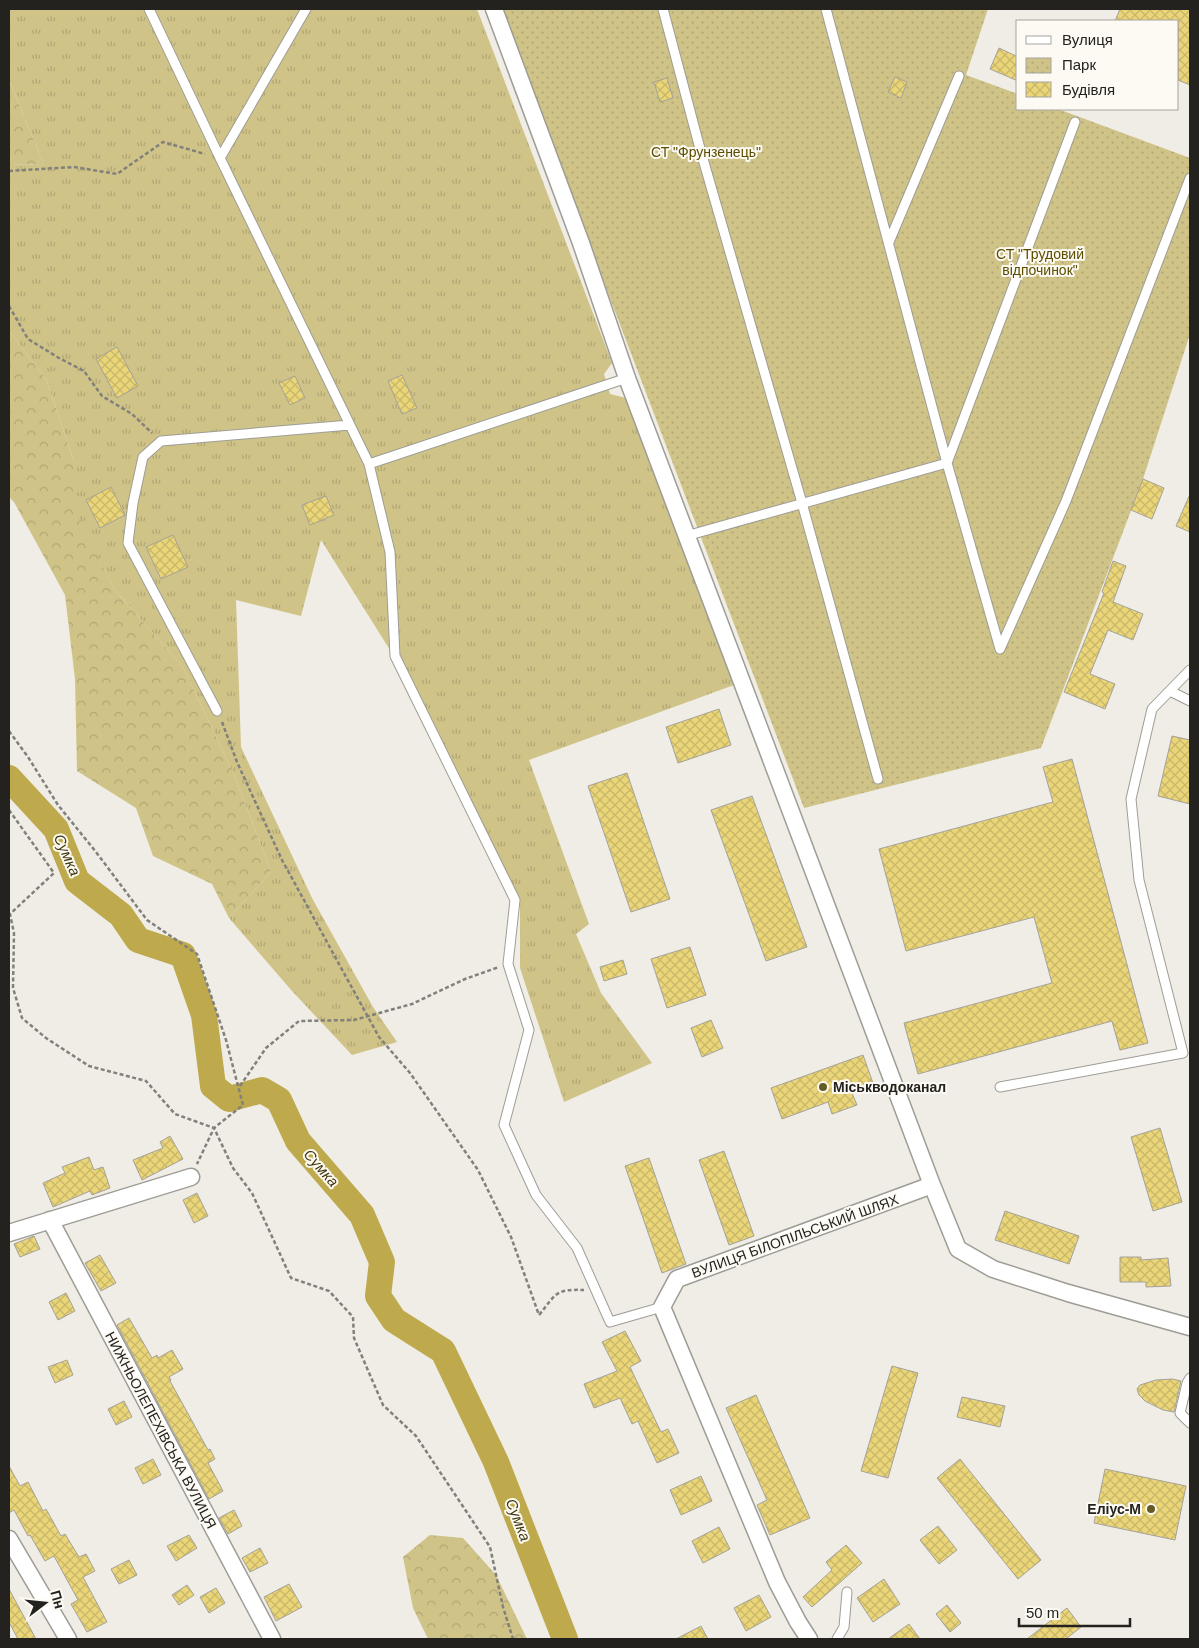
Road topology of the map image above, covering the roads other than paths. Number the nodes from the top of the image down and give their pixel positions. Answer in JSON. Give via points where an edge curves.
{"nodes":[{"id":1,"x":149,"y":9,"type":"edge"},
{"id":2,"x":306,"y":9,"type":"edge"},
{"id":3,"x":494,"y":9,"type":"edge"},
{"id":4,"x":663,"y":9,"type":"edge"},
{"id":5,"x":826,"y":9,"type":"edge"},
{"id":6,"x":959,"y":76,"type":"dead end"},
{"id":7,"x":1075,"y":122,"type":"dead end"},
{"id":8,"x":220,"y":158,"type":"junction"},
{"id":9,"x":1190,"y":178,"type":"edge"},
{"id":10,"x":889,"y":242,"type":"junction"},
{"id":11,"x":627,"y":378,"type":"junction"},
{"id":12,"x":350,"y":425,"type":"junction"},
{"id":13,"x":946,"y":463,"type":"junction"},
{"id":14,"x":369,"y":464,"type":"junction"},
{"id":15,"x":802,"y":504,"type":"junction"},
{"id":16,"x":686,"y":536,"type":"junction"},
{"id":17,"x":1190,"y":670,"type":"edge"},
{"id":18,"x":1170,"y":691,"type":"junction"},
{"id":19,"x":1190,"y":702,"type":"edge"},
{"id":20,"x":217,"y":711,"type":"road end"},
{"id":21,"x":878,"y":779,"type":"dead end"},
{"id":22,"x":1187,"y":1053,"type":"edge"},
{"id":23,"x":1000,"y":1087,"type":"dead end"},
{"id":24,"x":191,"y":1177,"type":"road end"},
{"id":25,"x":932,"y":1185,"type":"junction"},
{"id":26,"x":50,"y":1220,"type":"junction"},
{"id":27,"x":9,"y":1233,"type":"edge"},
{"id":28,"x":662,"y":1307,"type":"junction"},
{"id":29,"x":1190,"y":1327,"type":"edge"},
{"id":30,"x":1190,"y":1378,"type":"edge"},
{"id":31,"x":1190,"y":1423,"type":"edge"},
{"id":32,"x":9,"y":1539,"type":"edge"},
{"id":33,"x":846,"y":1592,"type":"dead end"},
{"id":34,"x":68,"y":1639,"type":"edge"},
{"id":35,"x":272,"y":1639,"type":"edge"},
{"id":36,"x":808,"y":1639,"type":"edge"},
{"id":37,"x":837,"y":1639,"type":"edge"}],
"edges":[{"from":1,"to":8,"type":"lane"},
{"from":2,"to":8,"type":"lane"},
{"from":3,"to":11,"type":"street","via":[[582,243]]},
{"from":4,"to":15,"type":"lane"},
{"from":5,"to":10,"type":"lane"},
{"from":6,"to":10,"type":"lane"},
{"from":7,"to":13,"type":"lane"},
{"from":8,"to":12,"type":"lane"},
{"from":9,"to":13,"type":"lane","via":[[1066,501],[1000,649]]},
{"from":10,"to":13,"type":"lane"},
{"from":11,"to":14,"type":"lane"},
{"from":11,"to":16,"type":"street"},
{"from":12,"to":14,"type":"lane"},
{"from":12,"to":20,"type":"lane","via":[[161,441],[143,457],[128,543]]},
{"from":13,"to":15,"type":"lane"},
{"from":14,"to":28,"type":"lane","via":[[390,552],[395,656],[516,900],[508,964],[529,1030],[504,1125],[536,1195],[577,1248],[610,1322]]},
{"from":15,"to":16,"type":"lane"},
{"from":15,"to":21,"type":"lane"},
{"from":16,"to":25,"type":"street"},
{"from":17,"to":18,"type":"lane"},
{"from":18,"to":19,"type":"lane"},
{"from":18,"to":22,"type":"lane","via":[[1152,709],[1131,799],[1139,880]]},
{"from":22,"to":23,"type":"lane"},
{"from":24,"to":26,"type":"street"},
{"from":25,"to":28,"type":"street","name":"ВУЛИЦЯ БІЛОПІЛЬСЬКИЙ ШЛЯХ","via":[[678,1279]]},
{"from":25,"to":29,"type":"street","via":[[958,1249],[993,1269]]},
{"from":26,"to":27,"type":"street"},
{"from":26,"to":35,"type":"street","name":"НИЖНЬОЛЕПЕХІВСЬКА ВУЛИЦЯ"},
{"from":28,"to":36,"type":"street","via":[[777,1582]]},
{"from":30,"to":31,"type":"lane","via":[[1180,1413]]},
{"from":32,"to":34,"type":"street"},
{"from":33,"to":37,"type":"lane","via":[[844,1627]]}]}
